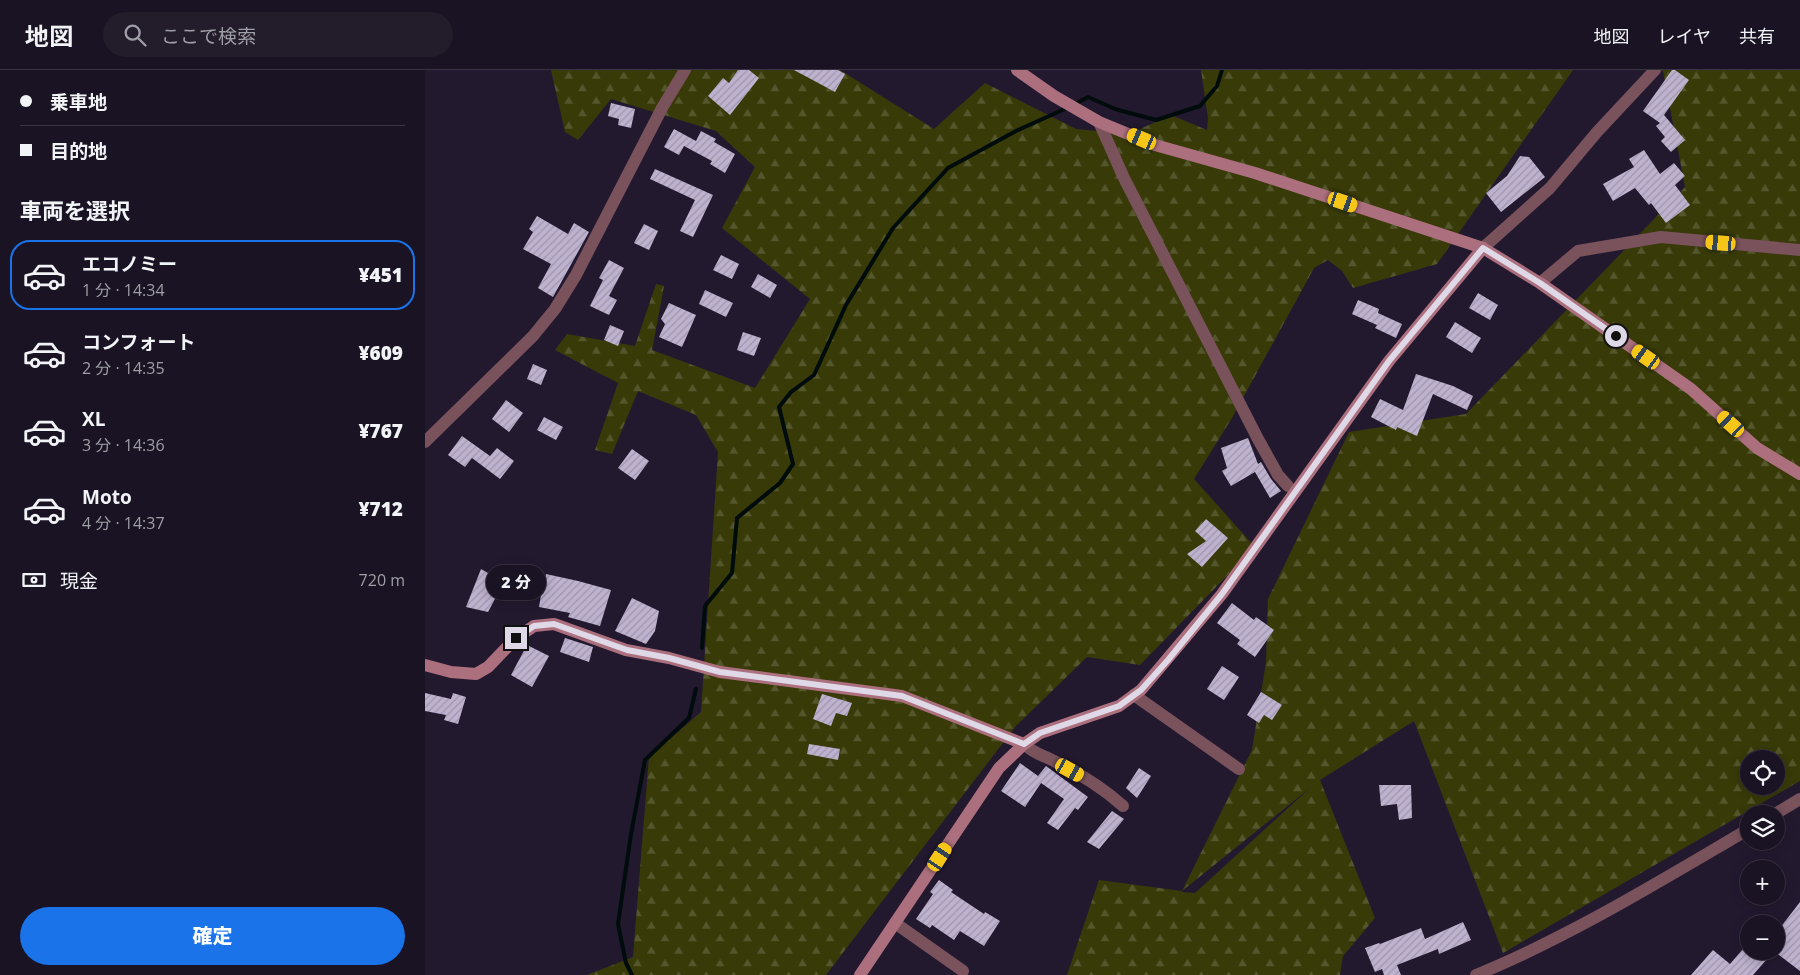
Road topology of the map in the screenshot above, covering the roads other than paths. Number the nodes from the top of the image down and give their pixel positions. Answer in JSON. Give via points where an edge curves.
{"nodes":[{"id":1,"x":685,"y":70,"type":"edge"},
{"id":2,"x":1017,"y":70,"type":"edge"},
{"id":3,"x":1655,"y":70,"type":"edge"},
{"id":4,"x":1099,"y":122,"type":"junction"},
{"id":5,"x":1483,"y":248,"type":"junction"},
{"id":6,"x":1800,"y":250,"type":"edge"},
{"id":7,"x":1540,"y":283,"type":"junction"},
{"id":8,"x":425,"y":442,"type":"edge"},
{"id":9,"x":1800,"y":474,"type":"edge"},
{"id":10,"x":1288,"y":486,"type":"dead end"},
{"id":11,"x":425,"y":665,"type":"edge"},
{"id":12,"x":1134,"y":695,"type":"junction"},
{"id":13,"x":1024,"y":744,"type":"junction"},
{"id":14,"x":1239,"y":769,"type":"dead end"},
{"id":15,"x":1800,"y":799,"type":"edge"},
{"id":16,"x":1123,"y":806,"type":"dead end"},
{"id":17,"x":1785,"y":808,"type":"edge"},
{"id":18,"x":1740,"y":834,"type":"edge"},
{"id":19,"x":895,"y":924,"type":"junction"},
{"id":20,"x":963,"y":971,"type":"dead end"},
{"id":21,"x":860,"y":975,"type":"edge"},
{"id":22,"x":1476,"y":975,"type":"edge"}],
"edges":[{"from":1,"to":8,"type":"street","via":[[555,309],[533,336]]},
{"from":2,"to":4,"type":"street"},
{"from":3,"to":5,"type":"street","via":[[1550,188]]},
{"from":4,"to":5,"type":"street","via":[[1155,145],[1255,173]]},
{"from":4,"to":10,"type":"street","via":[[1258,439],[1278,475]]},
{"from":5,"to":7,"type":"street"},
{"from":5,"to":12,"type":"street","via":[[1389,361],[1222,594],[1168,660]]},
{"from":6,"to":7,"type":"street","via":[[1661,237],[1578,251]]},
{"from":7,"to":9,"type":"street","via":[[1691,389],[1757,448]]},
{"from":11,"to":13,"type":"street","via":[[476,674],[534,626],[554,624],[627,650],[720,672],[902,696]]},
{"from":12,"to":13,"type":"street","via":[[1119,706],[1040,733]]},
{"from":12,"to":14,"type":"street"},
{"from":13,"to":16,"type":"street","via":[[1034,754],[1053,760],[1104,789]]},
{"from":13,"to":19,"type":"street","via":[[999,768]]},
{"from":15,"to":17,"type":"street"},
{"from":18,"to":22,"type":"street","via":[[1593,920]]},
{"from":19,"to":20,"type":"street"},
{"from":19,"to":21,"type":"street"}]}
